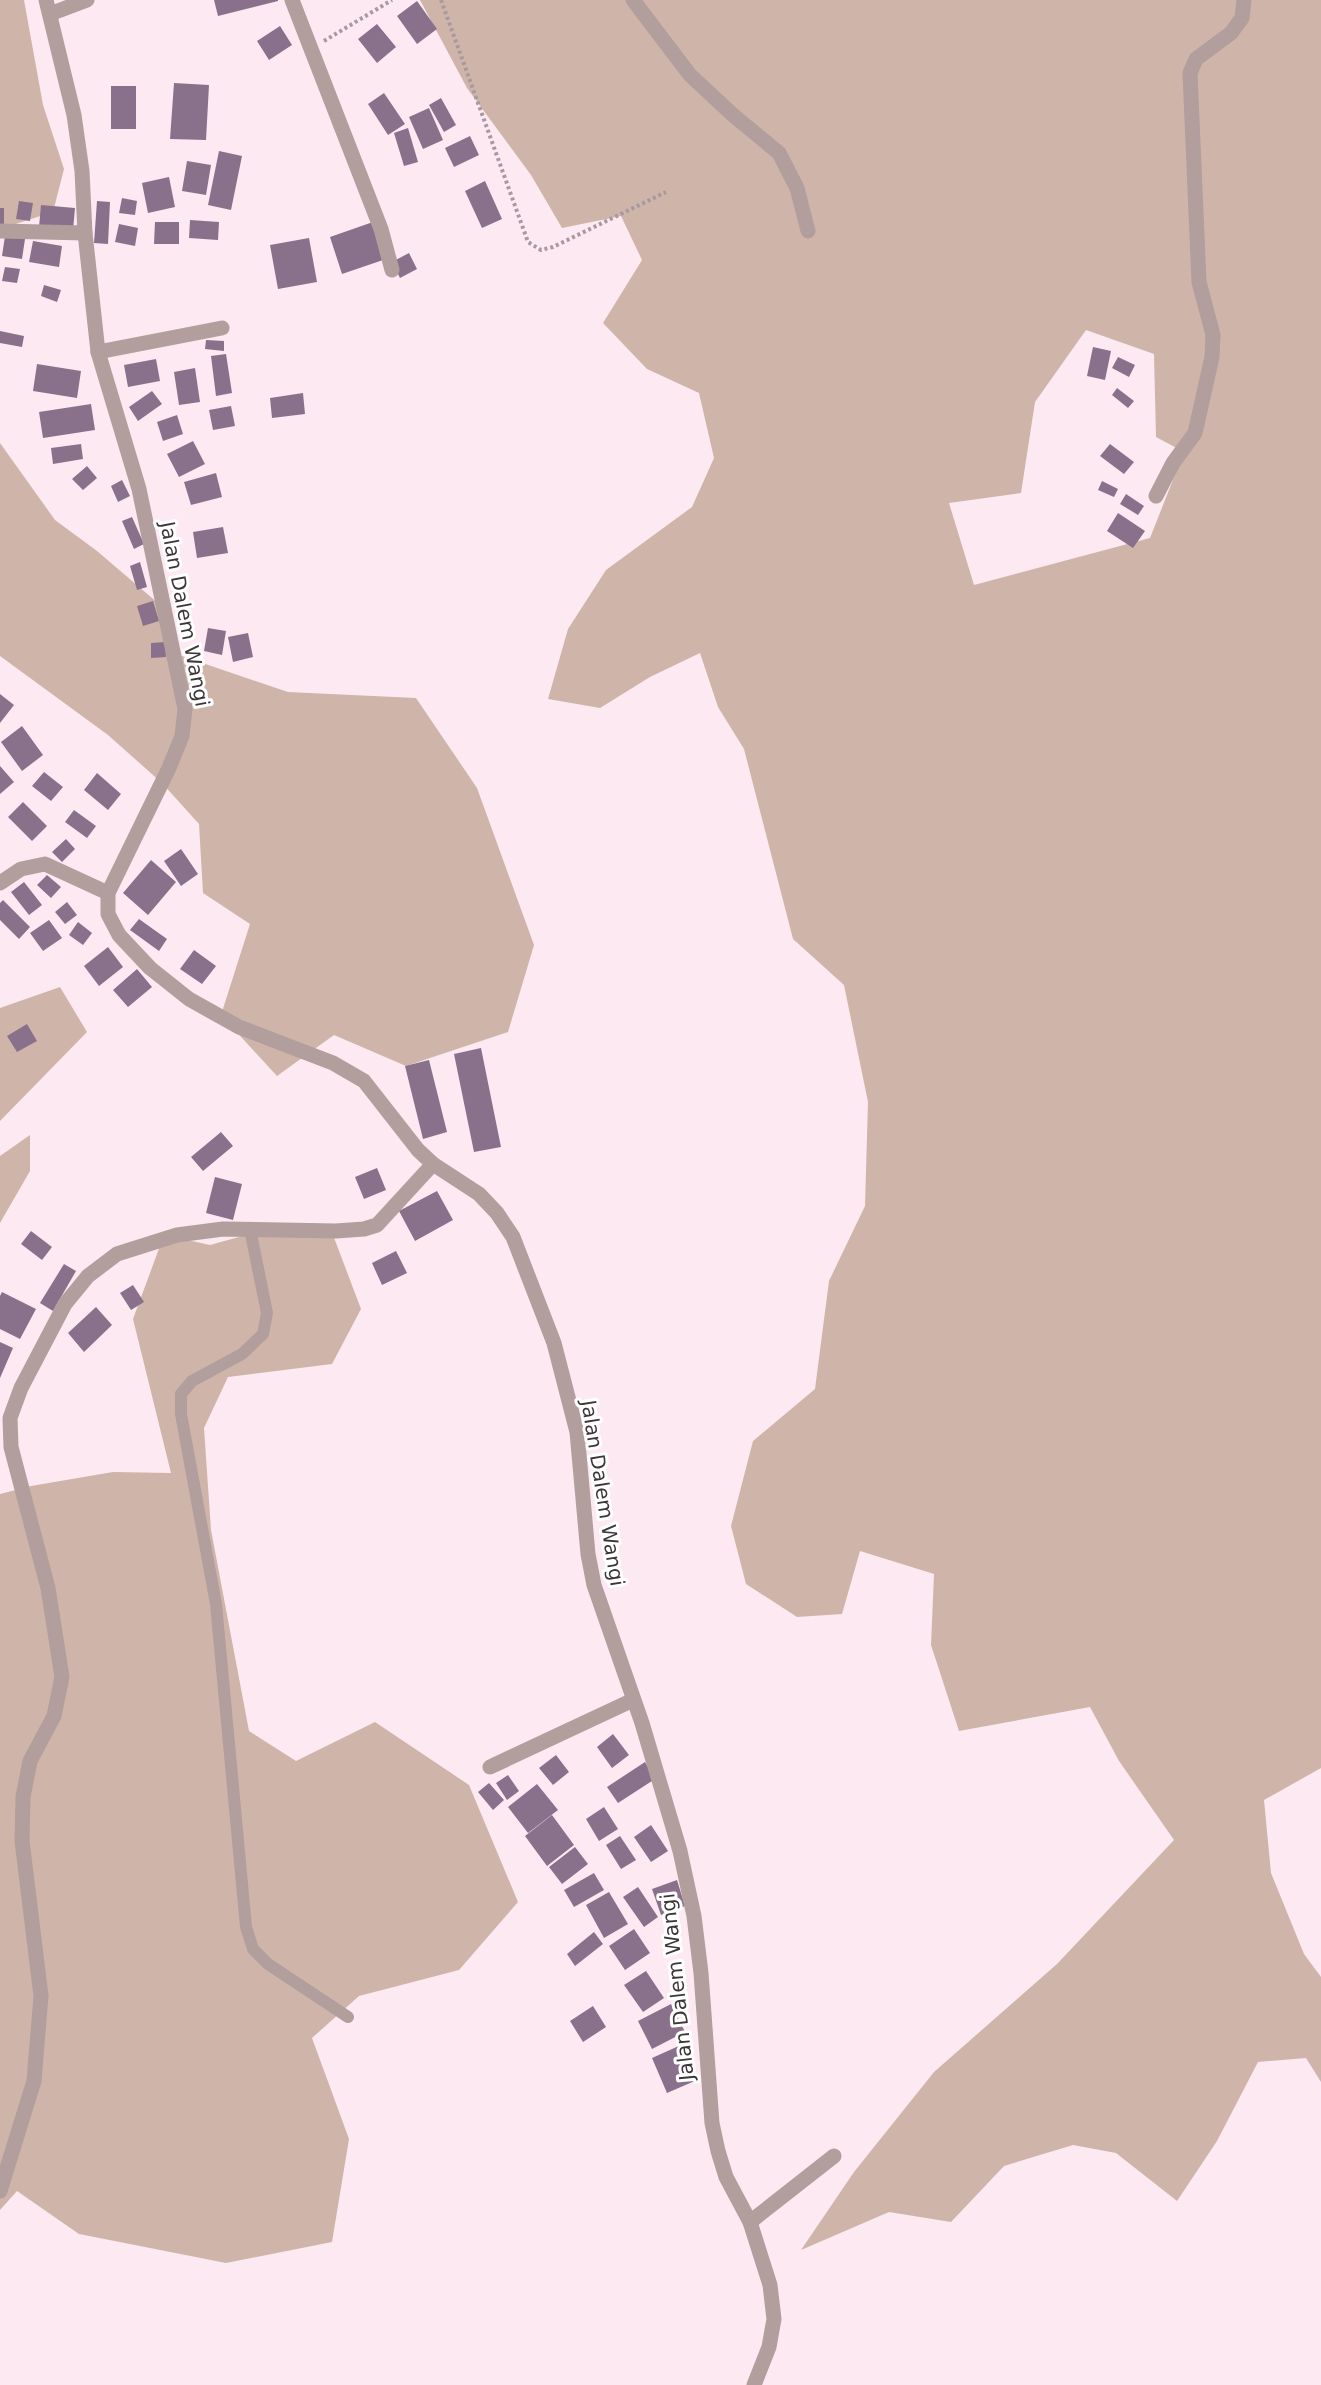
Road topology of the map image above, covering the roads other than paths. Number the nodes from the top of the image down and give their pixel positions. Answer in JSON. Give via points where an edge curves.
{"nodes":[{"id":1,"x":87,"y":0,"type":"edge"},
{"id":2,"x":292,"y":0,"type":"edge"},
{"id":3,"x":633,"y":0,"type":"edge"},
{"id":4,"x":1244,"y":0,"type":"edge"},
{"id":5,"x":48,"y":7,"type":"edge"},
{"id":6,"x":0,"y":231,"type":"edge"},
{"id":7,"x":808,"y":231,"type":"dead end"},
{"id":8,"x":85,"y":233,"type":"junction"},
{"id":9,"x":392,"y":270,"type":"dead end"},
{"id":10,"x":222,"y":328,"type":"dead end"},
{"id":11,"x":98,"y":352,"type":"junction"},
{"id":12,"x":1156,"y":496,"type":"dead end"},
{"id":13,"x":0,"y":883,"type":"edge"},
{"id":14,"x":108,"y":893,"type":"junction"},
{"id":15,"x":433,"y":1164,"type":"junction"},
{"id":16,"x":250,"y":1229,"type":"junction"},
{"id":17,"x":633,"y":1700,"type":"junction"},
{"id":18,"x":490,"y":1767,"type":"dead end"},
{"id":19,"x":348,"y":2017,"type":"dead end"},
{"id":20,"x":834,"y":2156,"type":"dead end"},
{"id":21,"x":0,"y":2191,"type":"edge"},
{"id":22,"x":750,"y":2222,"type":"junction"},
{"id":23,"x":754,"y":2385,"type":"edge"}],
"edges":[{"from":1,"to":5,"type":"street"},
{"from":2,"to":9,"type":"street","via":[[381,229]]},
{"from":3,"to":7,"type":"street","via":[[690,75],[779,153],[797,188]]},
{"from":4,"to":12,"type":"street","via":[[1242,18],[1231,33],[1196,59],[1190,73],[1199,282],[1213,335],[1212,357],[1195,433]]},
{"from":5,"to":8,"type":"street","name":"Jalan Dalem Wangi","via":[[74,115]]},
{"from":6,"to":8,"type":"street"},
{"from":8,"to":11,"type":"street","name":"Jalan Dalem Wangi"},
{"from":10,"to":11,"type":"street"},
{"from":11,"to":14,"type":"street","name":"Jalan Dalem Wangi","via":[[139,489],[185,709],[182,736],[169,768]]},
{"from":13,"to":14,"type":"street","via":[[21,869],[45,864]]},
{"from":14,"to":15,"type":"street","name":"Jalan Dalem Wangi","via":[[108,914],[119,935],[150,968],[189,999],[239,1027],[333,1064],[364,1081]]},
{"from":15,"to":16,"type":"street","via":[[377,1225],[336,1231]]},
{"from":15,"to":17,"type":"street","name":"Jalan Dalem Wangi","via":[[479,1194],[497,1213],[513,1237],[554,1343],[577,1432],[594,1585]]},
{"from":16,"to":19,"type":"lane","via":[[267,1313],[264,1334],[242,1354],[192,1381],[181,1395],[181,1414],[216,1604],[246,1927],[253,1949],[268,1964]]},
{"from":16,"to":21,"type":"street","via":[[177,1235],[117,1254],[88,1276],[65,1304],[21,1388],[10,1418],[11,1447],[48,1588],[62,1677],[54,1716],[30,1761],[22,1797],[22,1841],[41,1995],[34,2081]]},
{"from":17,"to":18,"type":"street"},
{"from":17,"to":22,"type":"street","name":"Jalan Dalem Wangi","via":[[680,1851],[694,1916],[712,2123],[718,2151],[726,2177]]},
{"from":20,"to":22,"type":"street"},
{"from":22,"to":23,"type":"street","name":"Jalan Dalem Wangi","via":[[770,2285],[774,2319],[769,2347]]}]}
